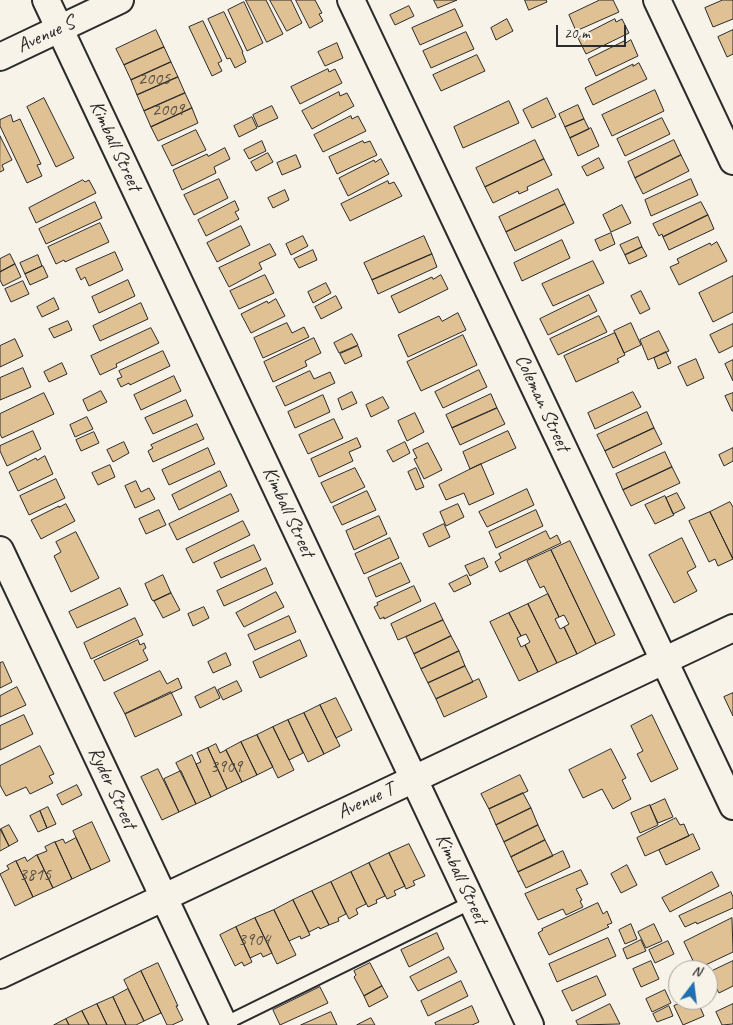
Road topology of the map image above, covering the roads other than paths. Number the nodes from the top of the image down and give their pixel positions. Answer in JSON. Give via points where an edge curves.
{"nodes":[{"id":1,"x":46,"y":0,"type":"edge"},
{"id":2,"x":120,"y":0,"type":"edge"},
{"id":3,"x":351,"y":0,"type":"edge"},
{"id":4,"x":657,"y":0,"type":"edge"},
{"id":5,"x":59,"y":28,"type":"junction"},
{"id":6,"x":0,"y":57,"type":"edge"},
{"id":7,"x":733,"y":161,"type":"edge"},
{"id":8,"x":0,"y":550,"type":"edge"},
{"id":9,"x":733,"y":628,"type":"edge"},
{"id":10,"x":665,"y":660,"type":"junction"},
{"id":11,"x":414,"y":779,"type":"junction"},
{"id":12,"x":733,"y":806,"type":"edge"},
{"id":13,"x":164,"y":897,"type":"junction"},
{"id":14,"x":472,"y":902,"type":"junction"},
{"id":15,"x":0,"y":975,"type":"edge"},
{"id":16,"x":224,"y":1024,"type":"edge"},
{"id":17,"x":530,"y":1025,"type":"edge"}],
"edges":[{"from":1,"to":5,"type":"street","name":"Kimball Street"},
{"from":2,"to":5,"type":"street","name":"Avenue S"},
{"from":3,"to":10,"type":"street","name":"Coleman Street"},
{"from":4,"to":7,"type":"street"},
{"from":5,"to":6,"type":"street","name":"Avenue S"},
{"from":5,"to":11,"type":"street","name":"Kimball Street"},
{"from":8,"to":13,"type":"street","name":"Ryder Street"},
{"from":9,"to":10,"type":"street","name":"Avenue T"},
{"from":10,"to":11,"type":"street","name":"Avenue T"},
{"from":10,"to":12,"type":"street","name":"Coleman Street"},
{"from":11,"to":13,"type":"street","name":"Avenue T"},
{"from":11,"to":14,"type":"street","name":"Kimball Street"},
{"from":13,"to":15,"type":"street","name":"Avenue T"},
{"from":13,"to":16,"type":"street","name":"Ryder Street"},
{"from":14,"to":16,"type":"lane"},
{"from":14,"to":17,"type":"street","name":"Kimball Street"}]}
